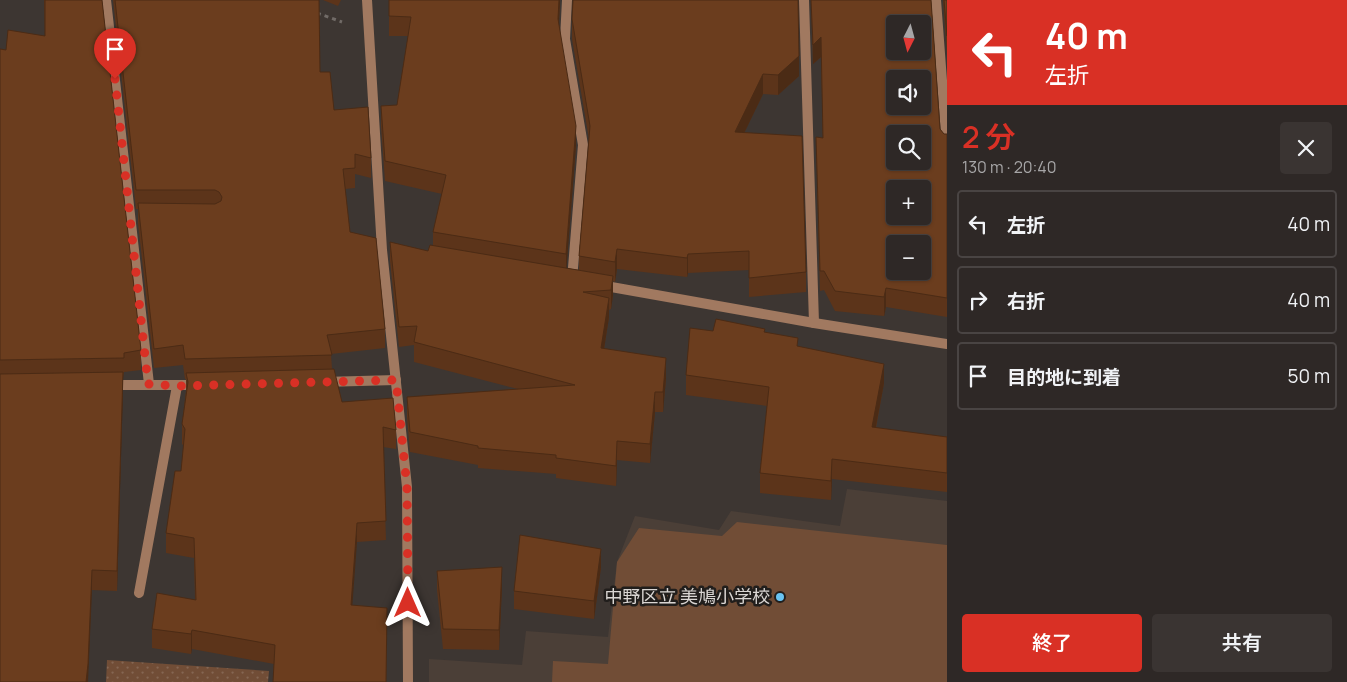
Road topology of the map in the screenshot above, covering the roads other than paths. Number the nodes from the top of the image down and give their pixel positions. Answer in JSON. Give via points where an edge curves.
{"nodes":[{"id":1,"x":106,"y":0,"type":"edge"},
{"id":2,"x":367,"y":0,"type":"edge"},
{"id":3,"x":567,"y":0,"type":"edge"},
{"id":4,"x":804,"y":0,"type":"edge"},
{"id":5,"x":936,"y":0,"type":"edge"},
{"id":6,"x":947,"y":148,"type":"edge"},
{"id":7,"x":814,"y":323,"type":"junction"},
{"id":8,"x":947,"y":344,"type":"edge"},
{"id":9,"x":396,"y":380,"type":"junction"},
{"id":10,"x":317,"y":382,"type":"edge"},
{"id":11,"x":148,"y":384,"type":"junction"},
{"id":12,"x":99,"y":385,"type":"edge"},
{"id":13,"x":207,"y":385,"type":"edge"},
{"id":14,"x":178,"y":386,"type":"junction"},
{"id":15,"x":140,"y":594,"type":"dead end"},
{"id":16,"x":408,"y":682,"type":"edge"}],
"edges":[{"from":1,"to":11,"type":"street","via":[[135,216]]},
{"from":2,"to":9,"type":"street"},
{"from":3,"to":7,"type":"street","via":[[565,39],[583,145],[577,281]]},
{"from":4,"to":7,"type":"street"},
{"from":5,"to":6,"type":"street"},
{"from":7,"to":8,"type":"street"},
{"from":9,"to":10,"type":"street"},
{"from":9,"to":16,"type":"street","via":[[407,487]]},
{"from":11,"to":12,"type":"street"},
{"from":11,"to":14,"type":"street"},
{"from":13,"to":14,"type":"street"},
{"from":14,"to":15,"type":"street"}]}
